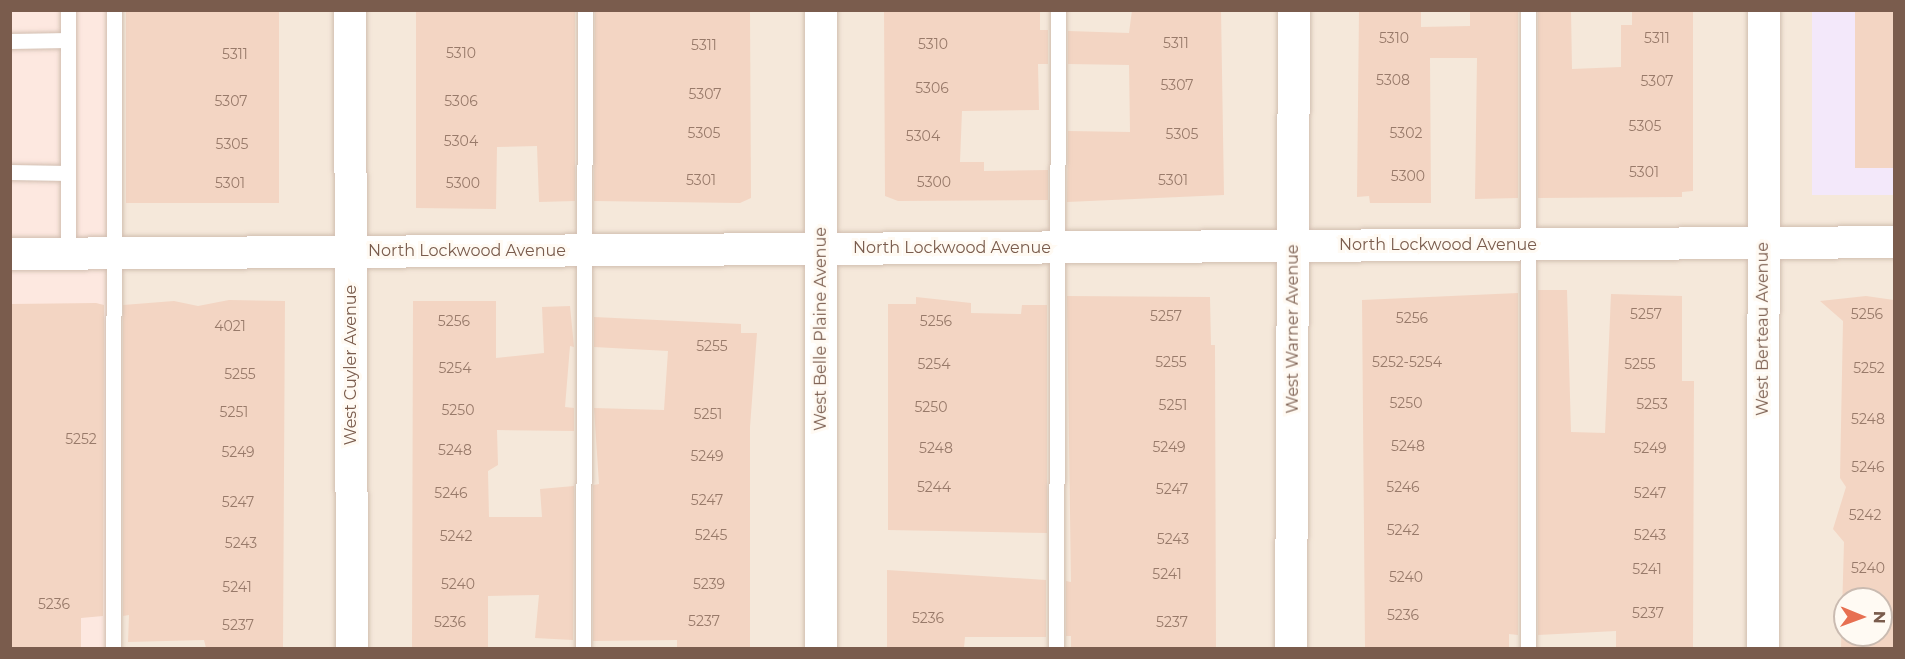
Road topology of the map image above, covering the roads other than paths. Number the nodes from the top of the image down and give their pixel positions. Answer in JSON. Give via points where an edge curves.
{"nodes":[{"id":1,"x":68,"y":10,"type":"edge"},
{"id":2,"x":114,"y":10,"type":"edge"},
{"id":3,"x":350,"y":10,"type":"edge"},
{"id":4,"x":585,"y":10,"type":"edge"},
{"id":5,"x":821,"y":10,"type":"edge"},
{"id":6,"x":1058,"y":10,"type":"edge"},
{"id":7,"x":1294,"y":10,"type":"edge"},
{"id":8,"x":1528,"y":10,"type":"edge"},
{"id":9,"x":1764,"y":10,"type":"edge"},
{"id":10,"x":68,"y":40,"type":"junction"},
{"id":11,"x":10,"y":41,"type":"edge"},
{"id":12,"x":10,"y":172,"type":"edge"},
{"id":13,"x":68,"y":173,"type":"junction"},
{"id":14,"x":1894,"y":242,"type":"edge"},
{"id":15,"x":1763,"y":243,"type":"junction"},
{"id":16,"x":1528,"y":244,"type":"junction"},
{"id":17,"x":1293,"y":246,"type":"junction"},
{"id":18,"x":1058,"y":247,"type":"junction"},
{"id":19,"x":821,"y":249,"type":"junction"},
{"id":20,"x":585,"y":250,"type":"junction"},
{"id":21,"x":351,"y":252,"type":"junction"},
{"id":22,"x":68,"y":253,"type":"junction"},
{"id":23,"x":114,"y":253,"type":"junction"},
{"id":24,"x":10,"y":254,"type":"edge"},
{"id":25,"x":113,"y":648,"type":"edge"},
{"id":26,"x":352,"y":648,"type":"edge"},
{"id":27,"x":583,"y":648,"type":"edge"},
{"id":28,"x":821,"y":648,"type":"edge"},
{"id":29,"x":1056,"y":648,"type":"edge"},
{"id":30,"x":1291,"y":648,"type":"edge"},
{"id":31,"x":1528,"y":648,"type":"edge"},
{"id":32,"x":1763,"y":648,"type":"edge"}],
"edges":[{"from":1,"to":10,"type":"lane"},
{"from":2,"to":23,"type":"lane"},
{"from":3,"to":21,"type":"street","name":"West Cuyler Avenue"},
{"from":4,"to":20,"type":"lane"},
{"from":5,"to":19,"type":"street","name":"West Belle Plaine Avenue"},
{"from":6,"to":18,"type":"lane"},
{"from":7,"to":17,"type":"street","name":"West Warner Avenue"},
{"from":8,"to":16,"type":"lane"},
{"from":9,"to":15,"type":"street","name":"West Berteau Avenue"},
{"from":10,"to":11,"type":"lane"},
{"from":10,"to":13,"type":"lane"},
{"from":12,"to":13,"type":"lane"},
{"from":13,"to":22,"type":"lane"},
{"from":14,"to":15,"type":"street","name":"North Lockwood Avenue"},
{"from":15,"to":16,"type":"street","name":"North Lockwood Avenue"},
{"from":15,"to":32,"type":"street","name":"West Berteau Avenue"},
{"from":16,"to":17,"type":"street","name":"North Lockwood Avenue"},
{"from":16,"to":31,"type":"lane"},
{"from":17,"to":18,"type":"street","name":"North Lockwood Avenue"},
{"from":17,"to":30,"type":"street","name":"West Warner Avenue"},
{"from":18,"to":19,"type":"street","name":"North Lockwood Avenue"},
{"from":18,"to":29,"type":"lane"},
{"from":19,"to":20,"type":"street","name":"North Lockwood Avenue"},
{"from":19,"to":28,"type":"street","name":"West Belle Plaine Avenue"},
{"from":20,"to":21,"type":"street","name":"North Lockwood Avenue"},
{"from":20,"to":27,"type":"lane"},
{"from":21,"to":23,"type":"street","name":"North Lockwood Avenue"},
{"from":21,"to":26,"type":"street","name":"West Cuyler Avenue"},
{"from":22,"to":23,"type":"street","name":"North Lockwood Avenue"},
{"from":22,"to":24,"type":"street","name":"North Lockwood Avenue"},
{"from":23,"to":25,"type":"lane"}]}
